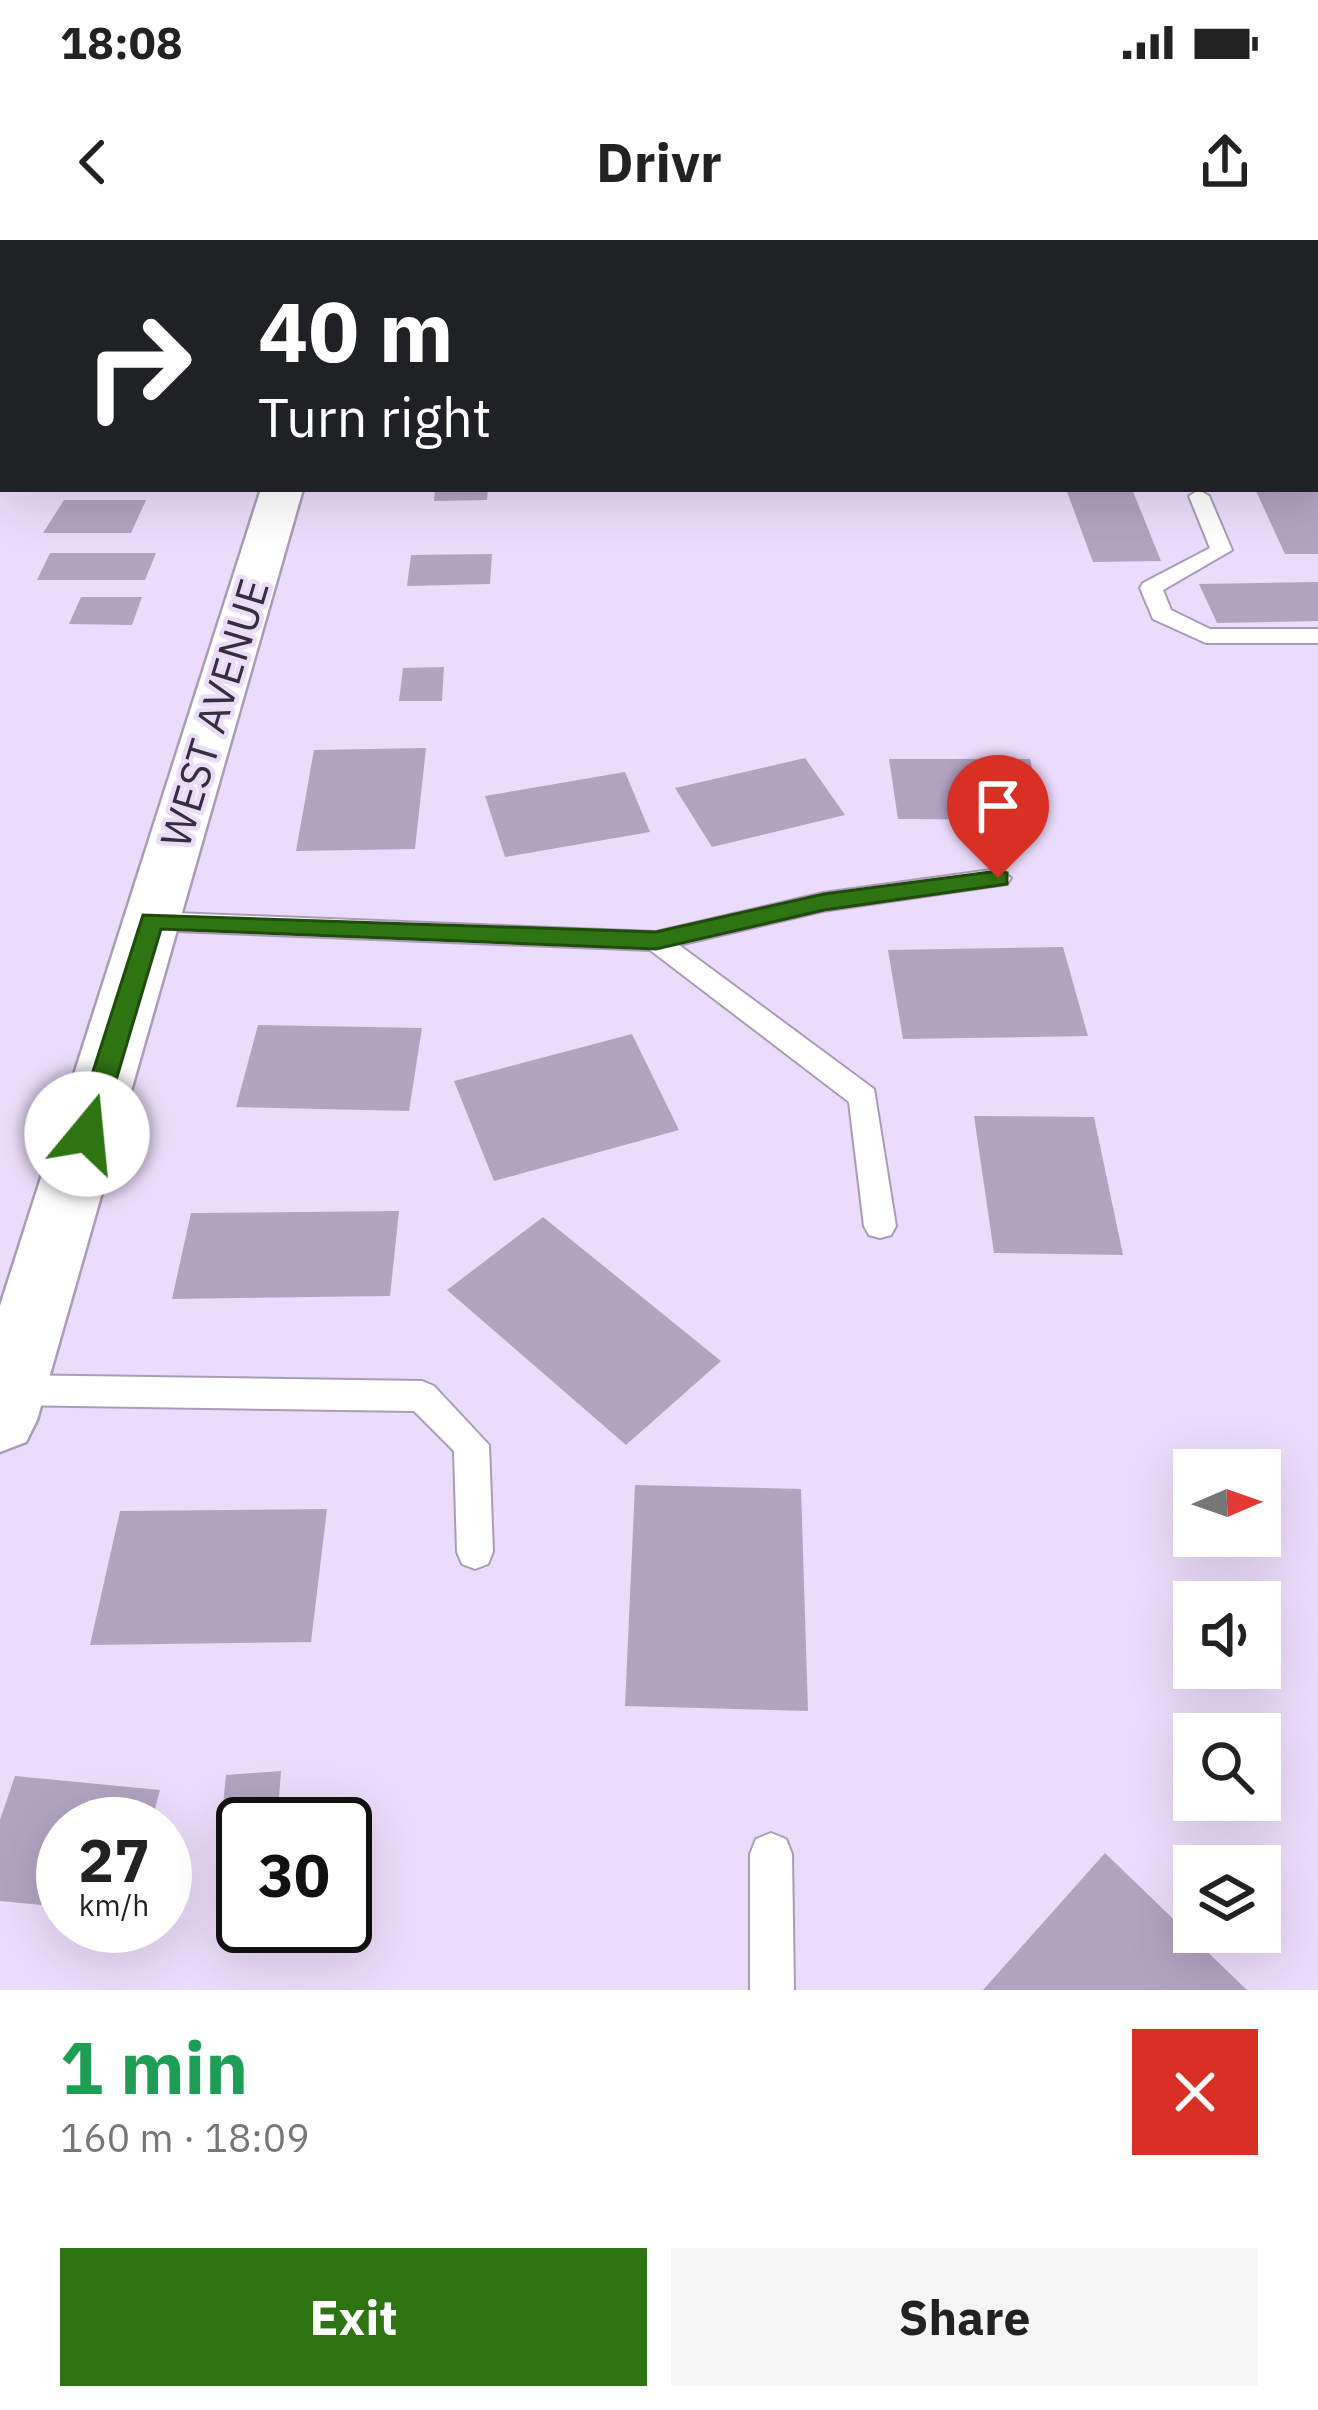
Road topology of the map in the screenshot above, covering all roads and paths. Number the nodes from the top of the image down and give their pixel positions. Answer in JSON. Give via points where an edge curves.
{"nodes":[{"id":1,"x":280,"y":492,"type":"edge"},
{"id":2,"x":1199,"y":496,"type":"dead end"},
{"id":3,"x":1318,"y":636,"type":"edge"},
{"id":4,"x":998,"y":878,"type":"dead end"},
{"id":5,"x":152,"y":921,"type":"junction"},
{"id":6,"x":656,"y":940,"type":"junction"},
{"id":7,"x":880,"y":1226,"type":"dead end"},
{"id":8,"x":4,"y":1405,"type":"edge"},
{"id":9,"x":475,"y":1552,"type":"dead end"},
{"id":10,"x":771,"y":1854,"type":"dead end"},
{"id":11,"x":772,"y":1990,"type":"edge"}],
"edges":[{"from":1,"to":5,"type":"street","name":"WEST AVENUE"},
{"from":2,"to":3,"type":"lane","via":[[1221,550],[1151,588],[1161,614],[1206,636]]},
{"from":4,"to":6,"type":"lane","via":[[824,902]]},
{"from":5,"to":6,"type":"lane"},
{"from":5,"to":8,"type":"street","name":"WEST AVENUE"},
{"from":6,"to":7,"type":"lane","via":[[863,1097]]},
{"from":8,"to":9,"type":"lane","via":[[422,1396],[471,1445]]},
{"from":10,"to":11,"type":"lane"}]}
